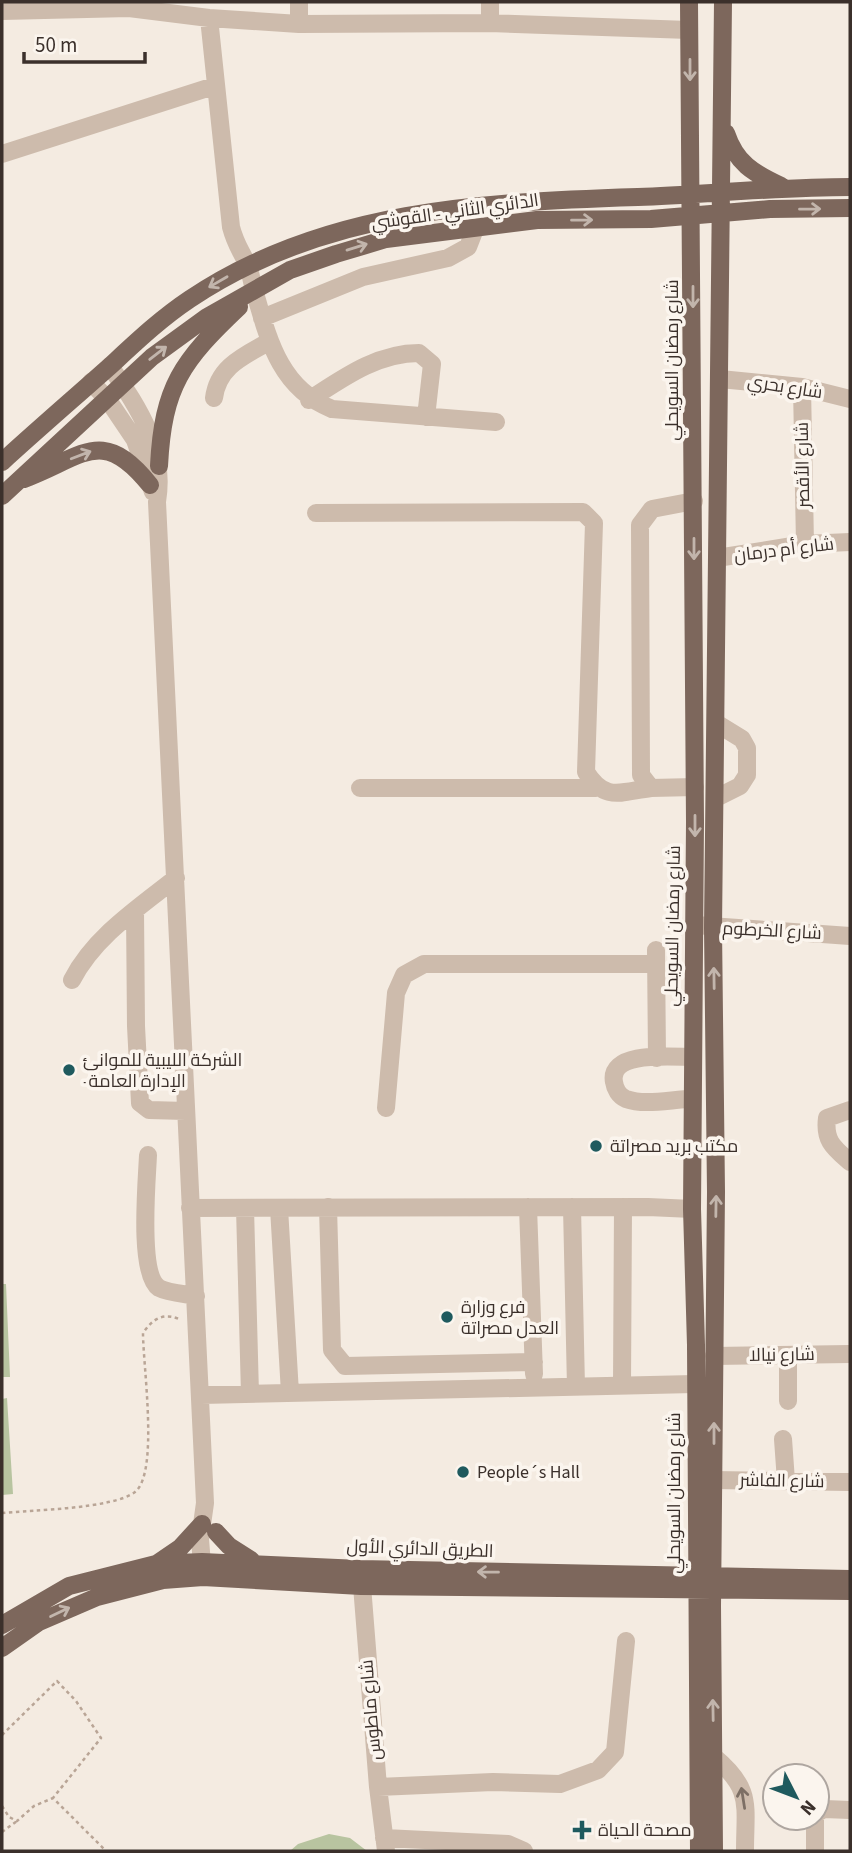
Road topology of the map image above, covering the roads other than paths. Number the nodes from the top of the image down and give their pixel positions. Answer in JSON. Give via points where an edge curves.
{"nodes":[{"id":1,"x":299,"y":2,"type":"edge"},
{"id":2,"x":490,"y":2,"type":"edge"},
{"id":3,"x":689,"y":2,"type":"edge"},
{"id":4,"x":723,"y":2,"type":"edge"},
{"id":5,"x":129,"y":5,"type":"edge"},
{"id":6,"x":2,"y":11,"type":"edge"},
{"id":7,"x":209,"y":18,"type":"junction"},
{"id":8,"x":299,"y":23,"type":"junction"},
{"id":9,"x":490,"y":23,"type":"junction"},
{"id":10,"x":689,"y":30,"type":"junction"},
{"id":11,"x":214,"y":86,"type":"junction"},
{"id":12,"x":722,"y":103,"type":"junction"},
{"id":13,"x":2,"y":154,"type":"edge"},
{"id":14,"x":784,"y":187,"type":"junction"},
{"id":15,"x":850,"y":187,"type":"edge"},
{"id":16,"x":722,"y":191,"type":"junction"},
{"id":17,"x":691,"y":193,"type":"junction"},
{"id":18,"x":850,"y":208,"type":"edge"},
{"id":19,"x":721,"y":213,"type":"junction"},
{"id":20,"x":692,"y":216,"type":"junction"},
{"id":21,"x":475,"y":229,"type":"junction"},
{"id":22,"x":248,"y":266,"type":"junction"},
{"id":23,"x":254,"y":292,"type":"junction"},
{"id":24,"x":262,"y":318,"type":"junction"},
{"id":25,"x":270,"y":341,"type":"junction"},
{"id":26,"x":110,"y":366,"type":"junction"},
{"id":27,"x":720,"y":379,"type":"junction"},
{"id":28,"x":91,"y":382,"type":"junction"},
{"id":29,"x":123,"y":385,"type":"junction"},
{"id":30,"x":802,"y":387,"type":"junction"},
{"id":31,"x":214,"y":398,"type":"dead end"},
{"id":32,"x":850,"y":399,"type":"edge"},
{"id":33,"x":108,"y":400,"type":"junction"},
{"id":34,"x":309,"y":400,"type":"junction"},
{"id":35,"x":426,"y":417,"type":"junction"},
{"id":36,"x":496,"y":422,"type":"dead end"},
{"id":37,"x":2,"y":463,"type":"edge"},
{"id":38,"x":159,"y":466,"type":"junction"},
{"id":39,"x":18,"y":481,"type":"junction"},
{"id":40,"x":154,"y":493,"type":"junction"},
{"id":41,"x":2,"y":496,"type":"edge"},
{"id":42,"x":694,"y":501,"type":"junction"},
{"id":43,"x":316,"y":513,"type":"dead end"},
{"id":44,"x":850,"y":542,"type":"edge"},
{"id":45,"x":805,"y":544,"type":"junction"},
{"id":46,"x":717,"y":558,"type":"junction"},
{"id":47,"x":716,"y":723,"type":"junction"},
{"id":48,"x":695,"y":787,"type":"junction"},
{"id":49,"x":360,"y":788,"type":"dead end"},
{"id":50,"x":596,"y":788,"type":"junction"},
{"id":51,"x":650,"y":788,"type":"junction"},
{"id":52,"x":716,"y":799,"type":"junction"},
{"id":53,"x":176,"y":878,"type":"junction"},
{"id":54,"x":135,"y":910,"type":"junction"},
{"id":55,"x":695,"y":925,"type":"junction"},
{"id":56,"x":713,"y":928,"type":"junction"},
{"id":57,"x":850,"y":936,"type":"edge"},
{"id":58,"x":72,"y":980,"type":"dead end"},
{"id":59,"x":693,"y":1057,"type":"junction"},
{"id":60,"x":657,"y":1058,"type":"junction"},
{"id":61,"x":692,"y":1099,"type":"junction"},
{"id":62,"x":386,"y":1108,"type":"dead end"},
{"id":63,"x":850,"y":1110,"type":"edge"},
{"id":64,"x":186,"y":1111,"type":"junction"},
{"id":65,"x":148,"y":1155,"type":"dead end"},
{"id":66,"x":850,"y":1161,"type":"edge"},
{"id":67,"x":528,"y":1207,"type":"junction"},
{"id":68,"x":572,"y":1207,"type":"junction"},
{"id":69,"x":623,"y":1207,"type":"junction"},
{"id":70,"x":190,"y":1208,"type":"junction"},
{"id":71,"x":245,"y":1208,"type":"junction"},
{"id":72,"x":279,"y":1208,"type":"junction"},
{"id":73,"x":328,"y":1208,"type":"junction"},
{"id":74,"x":692,"y":1209,"type":"junction"},
{"id":75,"x":196,"y":1296,"type":"junction"},
{"id":76,"x":850,"y":1354,"type":"edge"},
{"id":77,"x":788,"y":1355,"type":"junction"},
{"id":78,"x":714,"y":1356,"type":"junction"},
{"id":79,"x":534,"y":1362,"type":"junction"},
{"id":80,"x":694,"y":1384,"type":"junction"},
{"id":81,"x":622,"y":1386,"type":"junction"},
{"id":82,"x":576,"y":1387,"type":"junction"},
{"id":83,"x":535,"y":1388,"type":"junction"},
{"id":84,"x":290,"y":1393,"type":"junction"},
{"id":85,"x":250,"y":1394,"type":"junction"},
{"id":86,"x":201,"y":1395,"type":"junction"},
{"id":87,"x":788,"y":1401,"type":"dead end"},
{"id":88,"x":783,"y":1439,"type":"dead end"},
{"id":89,"x":713,"y":1480,"type":"junction"},
{"id":90,"x":786,"y":1481,"type":"junction"},
{"id":91,"x":850,"y":1482,"type":"edge"},
{"id":92,"x":209,"y":1528,"type":"junction"},
{"id":93,"x":254,"y":1562,"type":"junction"},
{"id":94,"x":156,"y":1564,"type":"junction"},
{"id":95,"x":212,"y":1569,"type":"junction"},
{"id":96,"x":361,"y":1577,"type":"junction"},
{"id":97,"x":850,"y":1578,"type":"edge"},
{"id":98,"x":704,"y":1584,"type":"junction"},
{"id":99,"x":850,"y":1591,"type":"edge"},
{"id":100,"x":2,"y":1625,"type":"edge"},
{"id":101,"x":626,"y":1641,"type":"dead end"},
{"id":102,"x":2,"y":1648,"type":"edge"},
{"id":103,"x":713,"y":1756,"type":"junction"},
{"id":104,"x":378,"y":1787,"type":"junction"},
{"id":105,"x":831,"y":1809,"type":"edge"},
{"id":106,"x":850,"y":1810,"type":"edge"},
{"id":107,"x":815,"y":1832,"type":"edge"},
{"id":108,"x":385,"y":1844,"type":"edge"},
{"id":109,"x":524,"y":1851,"type":"edge"},
{"id":110,"x":699,"y":1851,"type":"edge"},
{"id":111,"x":715,"y":1851,"type":"edge"},
{"id":112,"x":745,"y":1851,"type":"edge"},
{"id":113,"x":815,"y":1851,"type":"edge"}],
"edges":[{"from":1,"to":8,"type":"street"},
{"from":2,"to":9,"type":"street"},
{"from":3,"to":10,"type":"main road","name":"شارع رمضان السويحلي"},
{"from":4,"to":12,"type":"main road","name":"شارع رمضان السويحلي"},
{"from":5,"to":6,"type":"street"},
{"from":5,"to":7,"type":"street"},
{"from":7,"to":8,"type":"street"},
{"from":7,"to":11,"type":"street"},
{"from":8,"to":9,"type":"street"},
{"from":9,"to":10,"type":"street"},
{"from":10,"to":17,"type":"main road","name":"شارع رمضان السويحلي","one_way":true},
{"from":11,"to":13,"type":"street"},
{"from":11,"to":22,"type":"street","via":[[231,227],[237,251]]},
{"from":12,"to":14,"type":"main road","via":[[726,131],[740,162]]},
{"from":12,"to":16,"type":"main road","name":"شارع رمضان السويحلي"},
{"from":14,"to":15,"type":"main road"},
{"from":14,"to":16,"type":"main road"},
{"from":16,"to":17,"type":"main road"},
{"from":16,"to":19,"type":"main road","name":"شارع رمضان السويحلي"},
{"from":17,"to":20,"type":"main road","name":"شارع رمضان السويحلي"},
{"from":17,"to":22,"type":"main road","via":[[444,208],[330,235]]},
{"from":19,"to":18,"type":"main road","name":"الدائري الثاني - القوشي","one_way":true},
{"from":19,"to":20,"type":"main road","name":"الدائري الثاني - القوشي"},
{"from":19,"to":27,"type":"main road","name":"شارع رمضان السويحلي"},
{"from":21,"to":20,"type":"main road","name":"الدائري الثاني - القوشي","one_way":true,"via":[[537,220]]},
{"from":20,"to":42,"type":"main road","name":"شارع رمضان السويحلي","one_way":true},
{"from":23,"to":21,"type":"main road","name":"الدائري الثاني - القوشي","one_way":true,"via":[[290,270],[386,239]]},
{"from":21,"to":24,"type":"street","via":[[468,247],[448,258],[363,277]]},
{"from":22,"to":23,"type":"street"},
{"from":22,"to":26,"type":"main road","one_way":true,"via":[[190,298]]},
{"from":23,"to":24,"type":"street"},
{"from":29,"to":23,"type":"main road","name":"الدائري الثاني - القوشي","one_way":true,"via":[[152,357],[207,317]]},
{"from":23,"to":38,"type":"main road","via":[[205,339],[179,372],[163,420]]},
{"from":24,"to":25,"type":"street"},
{"from":25,"to":31,"type":"street","via":[[222,372]]},
{"from":25,"to":34,"type":"street","via":[[291,384]]},
{"from":26,"to":28,"type":"main road"},
{"from":26,"to":29,"type":"street"},
{"from":27,"to":30,"type":"street","name":"شارع بحري"},
{"from":27,"to":46,"type":"main road","name":"شارع رمضان السويحلي"},
{"from":28,"to":33,"type":"street"},
{"from":28,"to":37,"type":"main road"},
{"from":29,"to":33,"type":"main road","name":"الدائري الثاني - القوشي"},
{"from":29,"to":38,"type":"street","via":[[152,433]]},
{"from":30,"to":32,"type":"street","name":"شارع بحري"},
{"from":30,"to":45,"type":"street","name":"شارع الأقصر"},
{"from":33,"to":39,"type":"main road","name":"الدائري الثاني - القوشي"},
{"from":33,"to":40,"type":"street","via":[[143,455]]},
{"from":34,"to":35,"type":"street","via":[[331,409]]},
{"from":34,"to":35,"type":"street","via":[[358,368],[404,353],[419,353],[432,364]]},
{"from":35,"to":36,"type":"street"},
{"from":38,"to":40,"type":"street"},
{"from":39,"to":40,"type":"main road","one_way":true,"via":[[84,452],[102,450],[133,463]]},
{"from":39,"to":41,"type":"main road","name":"الدائري الثاني - القوشي"},
{"from":40,"to":53,"type":"street"},
{"from":42,"to":48,"type":"main road","name":"شارع رمضان السويحلي","one_way":true},
{"from":42,"to":51,"type":"street","via":[[652,509],[640,525],[641,775]]},
{"from":43,"to":50,"type":"street","via":[[587,515],[594,523],[586,772]]},
{"from":44,"to":45,"type":"street","name":"شارع أم درمان"},
{"from":45,"to":46,"type":"street","name":"شارع أم درمان"},
{"from":46,"to":47,"type":"main road","name":"شارع رمضان السويحلي"},
{"from":47,"to":52,"type":"main road","name":"شارع رمضان السويحلي"},
{"from":47,"to":52,"type":"street","via":[[742,739],[747,748],[747,775],[740,786]]},
{"from":48,"to":51,"type":"street"},
{"from":48,"to":55,"type":"main road","name":"شارع رمضان السويحلي","one_way":true},
{"from":49,"to":50,"type":"street"},
{"from":50,"to":51,"type":"street","via":[[608,794]]},
{"from":52,"to":56,"type":"main road","name":"شارع رمضان السويحلي"},
{"from":53,"to":54,"type":"street"},
{"from":53,"to":64,"type":"street"},
{"from":54,"to":58,"type":"street","via":[[80,965]]},
{"from":54,"to":64,"type":"street","via":[[140,1103],[149,1110]]},
{"from":55,"to":56,"type":"street","name":"شارع الخرطوم"},
{"from":55,"to":59,"type":"main road","name":"شارع رمضان السويحلي"},
{"from":56,"to":57,"type":"street","name":"شارع الخرطوم"},
{"from":78,"to":56,"type":"main road","name":"شارع رمضان السويحلي","one_way":true},
{"from":59,"to":60,"type":"street"},
{"from":59,"to":61,"type":"main road","name":"شارع رمضان السويحلي"},
{"from":60,"to":61,"type":"street","via":[[626,1060],[616,1068],[616,1090],[626,1098],[647,1101]]},
{"from":60,"to":62,"type":"street","via":[[656,957],[424,964],[404,975],[396,993]]},
{"from":61,"to":74,"type":"main road","name":"شارع رمضان السويحلي"},
{"from":63,"to":66,"type":"street","via":[[827,1118],[825,1132],[830,1144]]},
{"from":64,"to":70,"type":"street"},
{"from":65,"to":75,"type":"street","via":[[146,1244],[151,1278],[160,1288]]},
{"from":67,"to":68,"type":"street"},
{"from":67,"to":73,"type":"street"},
{"from":67,"to":79,"type":"street"},
{"from":68,"to":69,"type":"street"},
{"from":68,"to":82,"type":"street"},
{"from":69,"to":74,"type":"street"},
{"from":69,"to":81,"type":"street"},
{"from":70,"to":71,"type":"street"},
{"from":70,"to":75,"type":"street"},
{"from":71,"to":72,"type":"street"},
{"from":71,"to":85,"type":"street"},
{"from":72,"to":73,"type":"street"},
{"from":72,"to":84,"type":"street"},
{"from":73,"to":79,"type":"street","via":[[332,1350],[345,1366]]},
{"from":74,"to":80,"type":"main road","name":"شارع رمضان السويحلي"},
{"from":75,"to":86,"type":"street"},
{"from":76,"to":77,"type":"street","name":"شارع نيالا"},
{"from":77,"to":78,"type":"street","name":"شارع نيالا"},
{"from":77,"to":87,"type":"street"},
{"from":89,"to":78,"type":"main road","name":"شارع رمضان السويحلي","one_way":true},
{"from":79,"to":83,"type":"street"},
{"from":80,"to":81,"type":"street"},
{"from":80,"to":98,"type":"main road","name":"شارع رمضان السويحلي"},
{"from":81,"to":82,"type":"street"},
{"from":82,"to":83,"type":"street"},
{"from":83,"to":84,"type":"street"},
{"from":84,"to":85,"type":"street"},
{"from":85,"to":86,"type":"street"},
{"from":86,"to":92,"type":"street"},
{"from":88,"to":90,"type":"street"},
{"from":89,"to":90,"type":"street","name":"شارع الفاشر"},
{"from":89,"to":98,"type":"main road","name":"شارع رمضان السويحلي"},
{"from":90,"to":91,"type":"street","name":"شارع الفاشر"},
{"from":92,"to":93,"type":"main road"},
{"from":92,"to":94,"type":"main road"},
{"from":92,"to":95,"type":"street"},
{"from":93,"to":95,"type":"main road","name":"الطريق الدائري الأول"},
{"from":93,"to":96,"type":"main road","name":"الطريق الدائري الأول"},
{"from":94,"to":95,"type":"main road","name":"الطريق الدائري الأول"},
{"from":94,"to":100,"type":"main road","name":"الطريق الدائري الأول","via":[[69,1586]]},
{"from":95,"to":96,"type":"main road","name":"الطريق الدائري الأول"},
{"from":102,"to":95,"type":"main road","name":"الطريق الدائري الأول","one_way":true,"via":[[39,1622],[97,1597]]},
{"from":96,"to":98,"type":"main road","name":"الطريق الدائري الأول"},
{"from":96,"to":104,"type":"street","name":"شارع ماطوس"},
{"from":97,"to":98,"type":"main road","name":"الطريق الدائري الأول"},
{"from":98,"to":99,"type":"main road","name":"الطريق الدائري الأول"},
{"from":103,"to":98,"type":"main road","name":"شارع رمضان السويحلي","one_way":true},
{"from":98,"to":110,"type":"main road","name":"شارع رمضان السويحلي"},
{"from":101,"to":104,"type":"street","via":[[615,1752],[598,1770],[560,1784]]},
{"from":103,"to":111,"type":"main road","name":"شارع رمضان السويحلي"},
{"from":112,"to":103,"type":"street","one_way":true,"via":[[743,1790],[734,1773]]},
{"from":104,"to":108,"type":"street","name":"شارع ماطوس"},
{"from":105,"to":106,"type":"street"},
{"from":107,"to":113,"type":"street"},
{"from":108,"to":109,"type":"street","via":[[508,1844]]}]}
